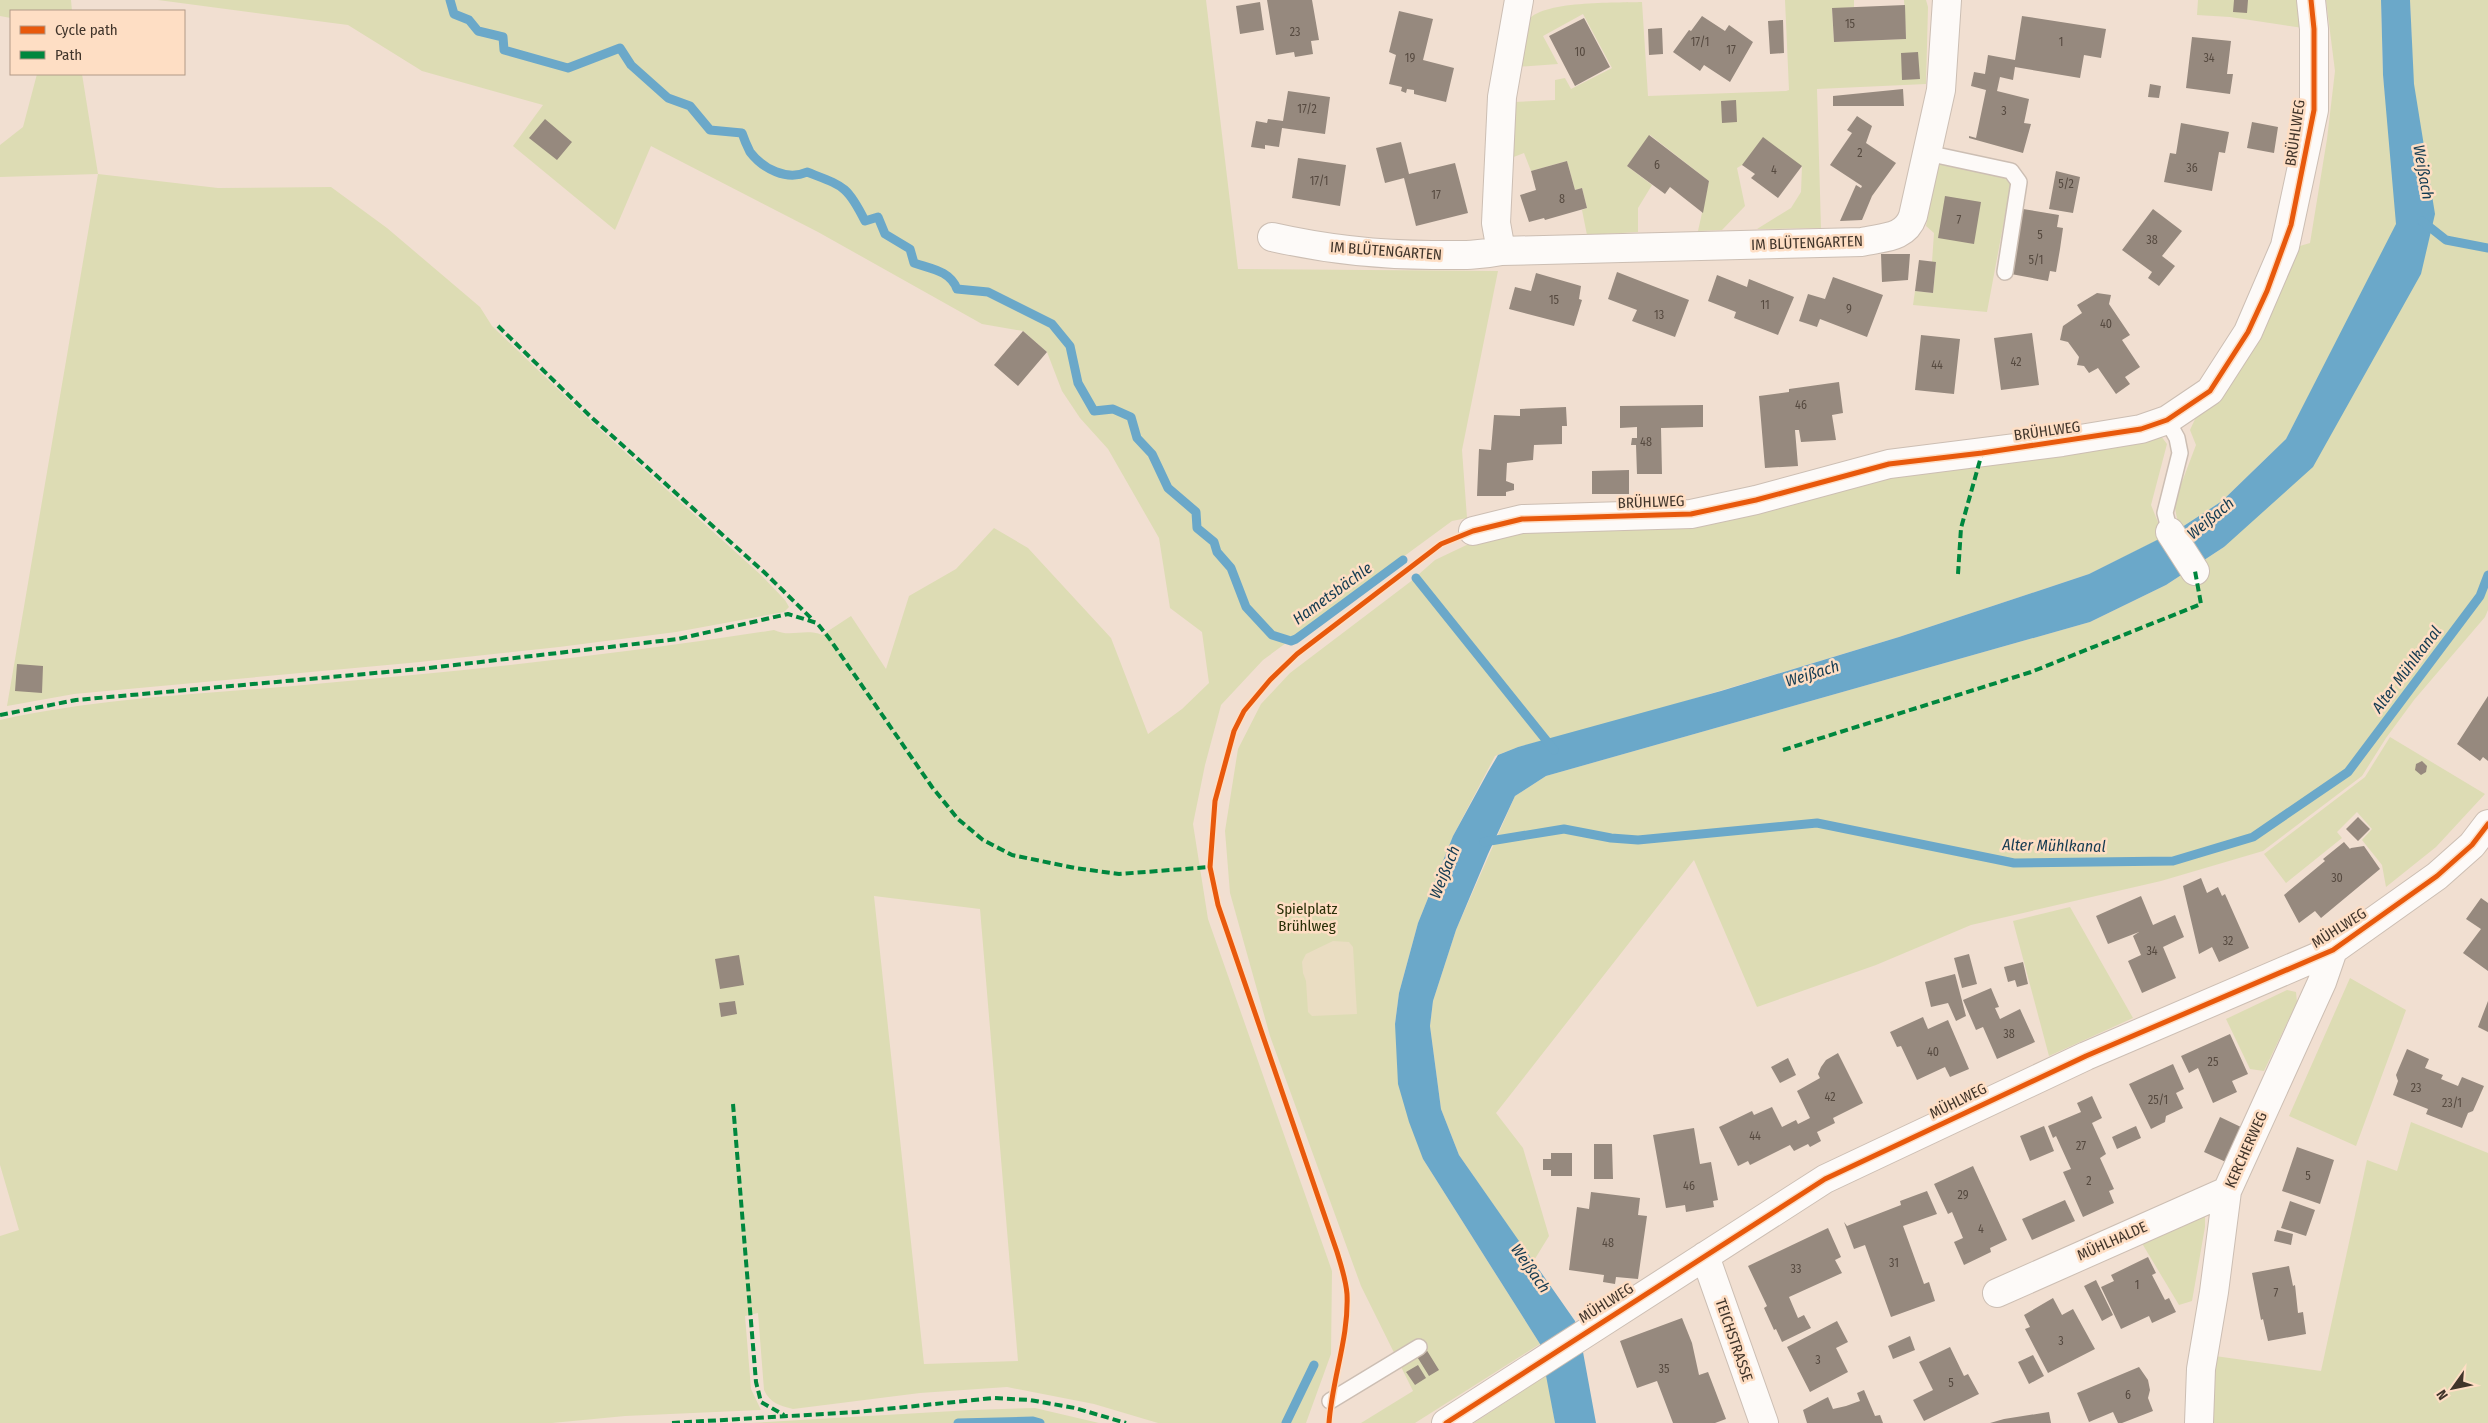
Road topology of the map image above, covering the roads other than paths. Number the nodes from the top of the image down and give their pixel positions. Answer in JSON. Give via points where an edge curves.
{"nodes":[{"id":1,"x":1519,"y":0,"type":"edge"},
{"id":2,"x":1947,"y":0,"type":"edge"},
{"id":3,"x":2311,"y":0,"type":"edge"},
{"id":4,"x":1927,"y":153,"type":"junction"},
{"id":5,"x":1272,"y":238,"type":"dead end"},
{"id":6,"x":1500,"y":251,"type":"junction"},
{"id":7,"x":2005,"y":272,"type":"dead end"},
{"id":8,"x":2167,"y":420,"type":"junction"},
{"id":9,"x":1473,"y":531,"type":"dead end"},
{"id":10,"x":2170,"y":532,"type":"joint"},
{"id":11,"x":2195,"y":571,"type":"dead end"},
{"id":12,"x":2488,"y":824,"type":"edge"},
{"id":13,"x":2333,"y":950,"type":"junction"},
{"id":14,"x":2226,"y":1191,"type":"junction"},
{"id":15,"x":1705,"y":1256,"type":"junction"},
{"id":16,"x":1997,"y":1293,"type":"dead end"},
{"id":17,"x":1419,"y":1347,"type":"dead end"},
{"id":18,"x":1330,"y":1401,"type":"dead end"},
{"id":19,"x":1446,"y":1423,"type":"edge"},
{"id":20,"x":1764,"y":1423,"type":"edge"},
{"id":21,"x":2199,"y":1423,"type":"edge"}],
"edges":[{"from":1,"to":6,"type":"street","via":[[1502,97],[1496,223]]},
{"from":2,"to":4,"type":"street","name":"IM BLÜTENGARTEN","via":[[1941,90]]},
{"from":3,"to":8,"type":"street","name":"BRÜHLWEG","via":[[2314,110],[2286,246],[2248,332],[2210,391]]},
{"from":4,"to":6,"type":"street","name":"IM BLÜTENGARTEN","via":[[1909,227],[1901,233],[1862,242]]},
{"from":4,"to":7,"type":"lane","via":[[2011,171],[2018,182]]},
{"from":5,"to":6,"type":"street","name":"IM BLÜTENGARTEN","via":[[1354,252],[1395,255],[1479,255]]},
{"from":8,"to":9,"type":"street","name":"BRÜHLWEG","via":[[2141,429],[2062,442],[1889,464],[1691,514],[1522,519]]},
{"from":8,"to":10,"type":"lane","via":[[2177,438],[2180,453],[2164,513]]},
{"from":10,"to":11,"type":"street"},
{"from":12,"to":13,"type":"street","name":"MÜHLWEG","via":[[2472,845],[2438,876]]},
{"from":13,"to":14,"type":"street","name":"KERCHERWEG","via":[[2318,990]]},
{"from":13,"to":15,"type":"street","name":"MÜHLWEG","via":[[2077,1060],[1825,1178]]},
{"from":14,"to":16,"type":"street","name":"MÜHLHALDE"},
{"from":14,"to":21,"type":"street","name":"KERCHERWEG","via":[[2201,1369]]},
{"from":15,"to":19,"type":"street","name":"MÜHLWEG"},
{"from":15,"to":20,"type":"street","name":"TEICHSTRASSE"},
{"from":17,"to":18,"type":"lane"}]}
